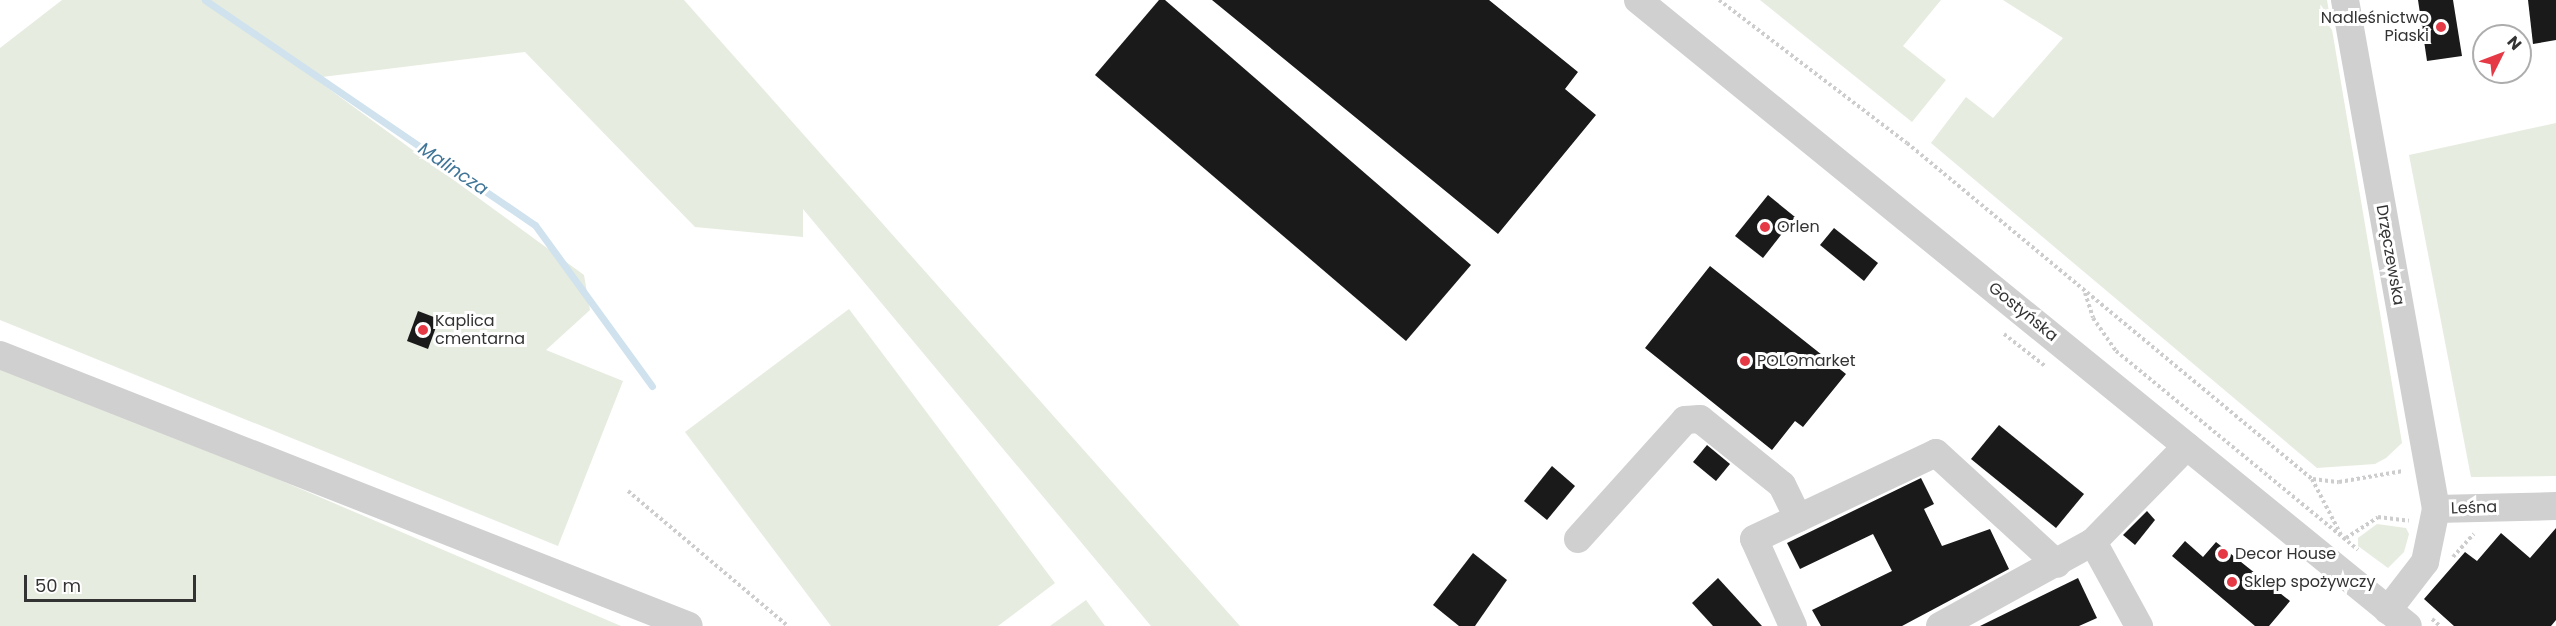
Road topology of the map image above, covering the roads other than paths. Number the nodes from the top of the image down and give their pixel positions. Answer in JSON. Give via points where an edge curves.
{"nodes":[{"id":1,"x":1638,"y":0,"type":"edge"},
{"id":2,"x":2345,"y":0,"type":"edge"},
{"id":3,"x":0,"y":355,"type":"edge"},
{"id":4,"x":2187,"y":446,"type":"junction"},
{"id":5,"x":2556,"y":506,"type":"edge"},
{"id":6,"x":2436,"y":509,"type":"junction"},
{"id":7,"x":1798,"y":518,"type":"junction"},
{"id":8,"x":1578,"y":540,"type":"dead end"},
{"id":9,"x":2092,"y":542,"type":"junction"},
{"id":10,"x":2057,"y":564,"type":"junction"},
{"id":11,"x":2398,"y":618,"type":"edge"},
{"id":12,"x":689,"y":626,"type":"edge"},
{"id":13,"x":1793,"y":626,"type":"edge"},
{"id":14,"x":1940,"y":626,"type":"edge"},
{"id":15,"x":2139,"y":626,"type":"edge"}],
"edges":[{"from":1,"to":4,"type":"street","name":"Gostyńska"},
{"from":2,"to":6,"type":"street","name":"Drzęczewska"},
{"from":3,"to":12,"type":"street"},
{"from":4,"to":9,"type":"street"},
{"from":4,"to":11,"type":"street","name":"Gostyńska"},
{"from":5,"to":6,"type":"street","name":"Leśna"},
{"from":6,"to":11,"type":"street","name":"Leśna","via":[[2425,562]]},
{"from":7,"to":8,"type":"street","via":[[1782,485],[1700,419],[1685,420]]},
{"from":7,"to":10,"type":"street","via":[[1936,453]]},
{"from":7,"to":13,"type":"street","via":[[1755,538]]},
{"from":9,"to":10,"type":"street"},
{"from":9,"to":15,"type":"street"},
{"from":10,"to":14,"type":"street"}]}
